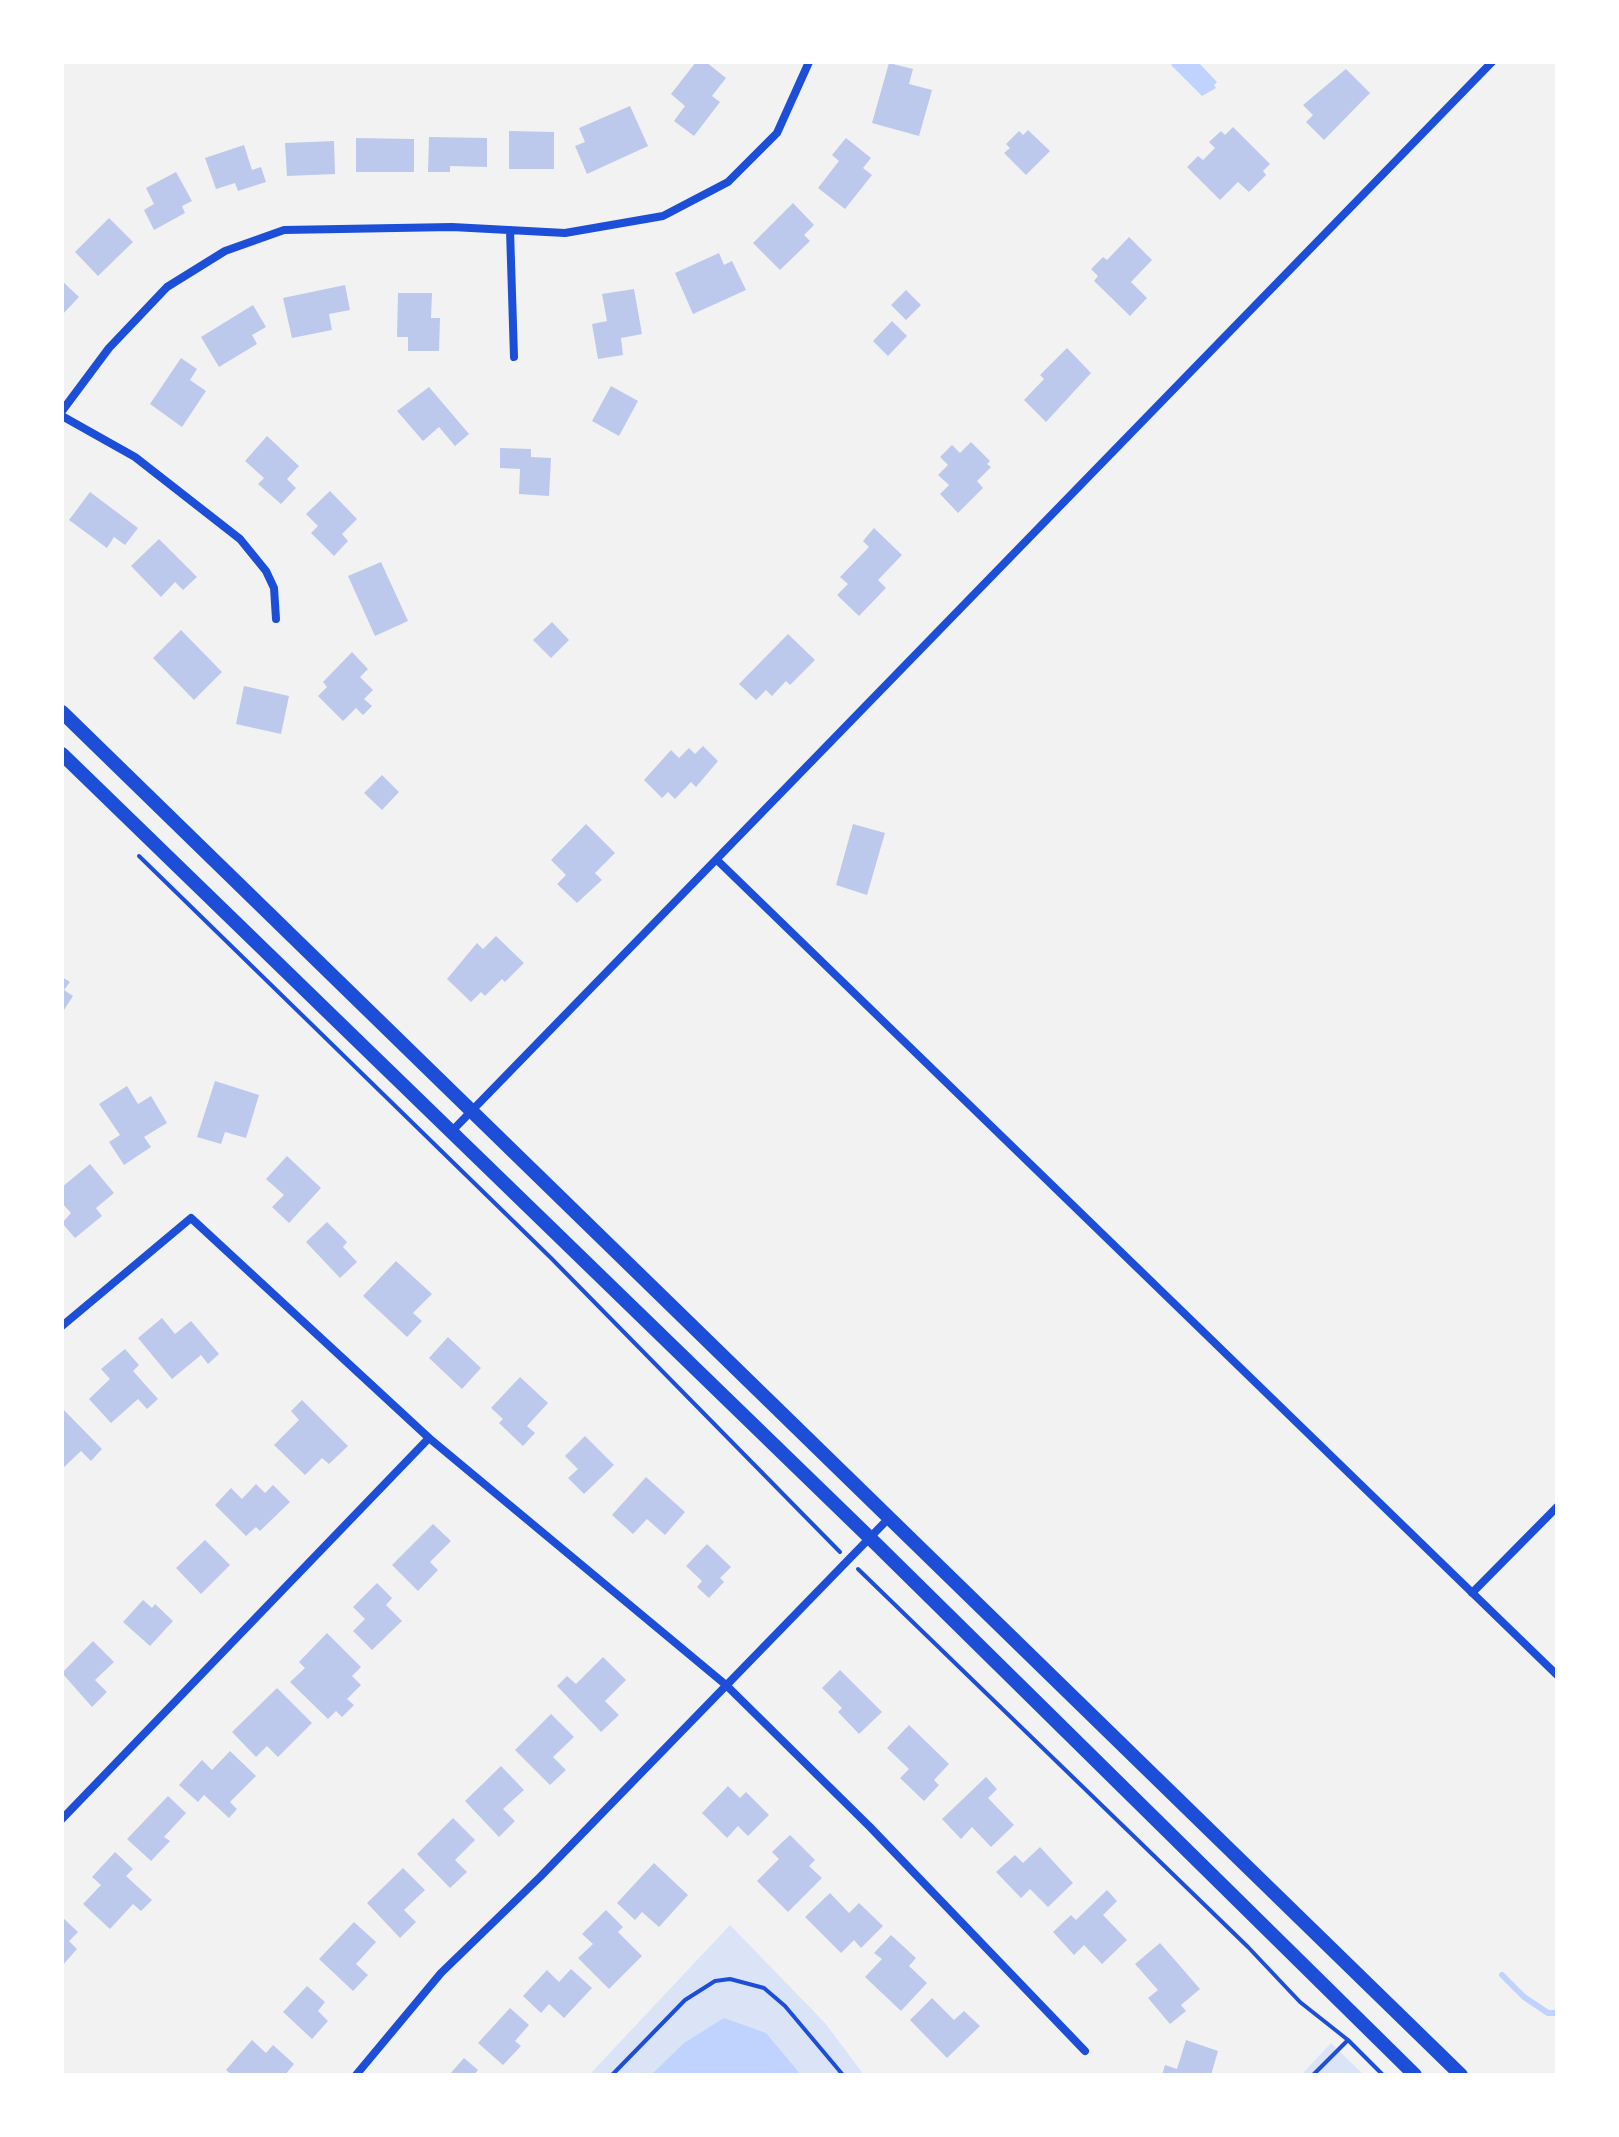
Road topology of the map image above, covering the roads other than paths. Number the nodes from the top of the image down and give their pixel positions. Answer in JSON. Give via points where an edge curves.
{"nodes":[{"id":1,"x":1492,"y":62,"type":"edge"},
{"id":2,"x":809,"y":65,"type":"edge"},
{"id":3,"x":510,"y":230,"type":"junction"},
{"id":4,"x":514,"y":357,"type":"dead end"},
{"id":5,"x":62,"y":413,"type":"edge"},
{"id":6,"x":276,"y":619,"type":"dead end"},
{"id":7,"x":62,"y":712,"type":"edge"},
{"id":8,"x":62,"y":754,"type":"edge"},
{"id":9,"x":717,"y":860,"type":"junction"},
{"id":10,"x":471,"y":1110,"type":"junction"},
{"id":11,"x":451,"y":1132,"type":"junction"},
{"id":12,"x":62,"y":1326,"type":"edge"},
{"id":13,"x":429,"y":1438,"type":"junction"},
{"id":14,"x":1557,"y":1507,"type":"edge"},
{"id":15,"x":889,"y":1518,"type":"junction"},
{"id":16,"x":870,"y":1538,"type":"junction"},
{"id":17,"x":1472,"y":1593,"type":"junction"},
{"id":18,"x":1557,"y":1675,"type":"edge"},
{"id":19,"x":726,"y":1685,"type":"junction"},
{"id":20,"x":62,"y":1819,"type":"edge"},
{"id":21,"x":1085,"y":2051,"type":"dead end"},
{"id":22,"x":356,"y":2075,"type":"edge"},
{"id":23,"x":1415,"y":2075,"type":"edge"},
{"id":24,"x":1461,"y":2075,"type":"edge"}],
"edges":[{"from":1,"to":9,"type":"street"},
{"from":2,"to":3,"type":"street","via":[[777,133],[728,182],[663,216],[565,233]]},
{"from":3,"to":4,"type":"street"},
{"from":3,"to":5,"type":"street","via":[[284,230],[225,251],[167,287],[109,348]]},
{"from":5,"to":6,"type":"street","via":[[135,457],[240,539],[270,580]]},
{"from":7,"to":10,"type":"main road"},
{"from":8,"to":11,"type":"main road"},
{"from":9,"to":10,"type":"street"},
{"from":9,"to":17,"type":"street"},
{"from":10,"to":11,"type":"street"},
{"from":10,"to":15,"type":"main road"},
{"from":11,"to":16,"type":"main road"},
{"from":12,"to":13,"type":"street","via":[[191,1218]]},
{"from":13,"to":19,"type":"street"},
{"from":13,"to":20,"type":"street"},
{"from":14,"to":17,"type":"street"},
{"from":15,"to":16,"type":"street"},
{"from":15,"to":24,"type":"main road"},
{"from":16,"to":19,"type":"street"},
{"from":16,"to":23,"type":"main road"},
{"from":17,"to":18,"type":"street"},
{"from":19,"to":21,"type":"street"},
{"from":19,"to":22,"type":"street","via":[[441,1973]]}]}
